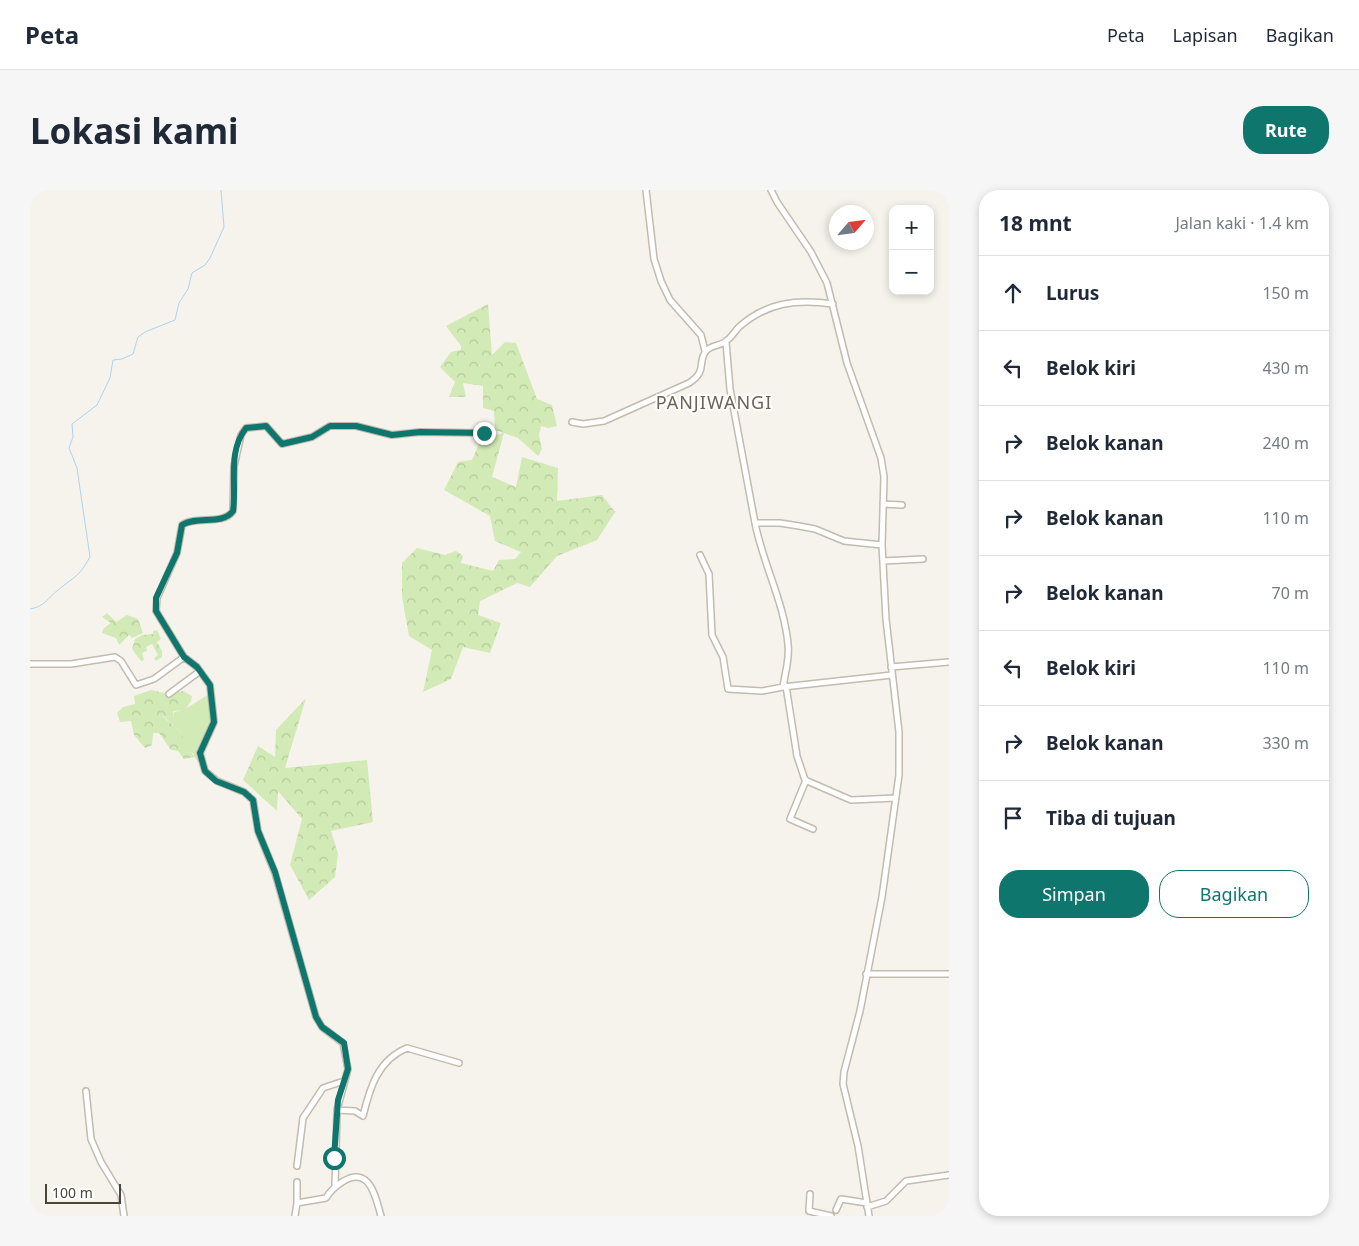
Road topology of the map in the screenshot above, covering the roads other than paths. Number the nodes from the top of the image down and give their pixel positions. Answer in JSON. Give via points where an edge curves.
{"nodes":[{"id":1,"x":646,"y":190,"type":"edge"},
{"id":2,"x":772,"y":190,"type":"edge"},
{"id":3,"x":833,"y":304,"type":"junction"},
{"id":4,"x":726,"y":342,"type":"junction"},
{"id":5,"x":705,"y":351,"type":"junction"},
{"id":6,"x":572,"y":422,"type":"dead end"},
{"id":7,"x":484,"y":433,"type":"dead end"},
{"id":8,"x":883,"y":504,"type":"junction"},
{"id":9,"x":902,"y":505,"type":"dead end"},
{"id":10,"x":755,"y":524,"type":"junction"},
{"id":11,"x":882,"y":545,"type":"junction"},
{"id":12,"x":700,"y":555,"type":"dead end"},
{"id":13,"x":923,"y":559,"type":"dead end"},
{"id":14,"x":883,"y":561,"type":"junction"},
{"id":15,"x":184,"y":657,"type":"junction"},
{"id":16,"x":949,"y":662,"type":"edge"},
{"id":17,"x":30,"y":664,"type":"edge"},
{"id":18,"x":891,"y":667,"type":"junction"},
{"id":19,"x":200,"y":671,"type":"junction"},
{"id":20,"x":892,"y":675,"type":"junction"},
{"id":21,"x":784,"y":686,"type":"junction"},
{"id":22,"x":169,"y":694,"type":"dead end"},
{"id":23,"x":806,"y":780,"type":"junction"},
{"id":24,"x":896,"y":798,"type":"junction"},
{"id":25,"x":813,"y":829,"type":"dead end"},
{"id":26,"x":866,"y":974,"type":"junction"},
{"id":27,"x":949,"y":974,"type":"edge"},
{"id":28,"x":460,"y":1063,"type":"dead end"},
{"id":29,"x":344,"y":1081,"type":"junction"},
{"id":30,"x":86,"y":1091,"type":"dead end"},
{"id":31,"x":336,"y":1110,"type":"junction"},
{"id":32,"x":297,"y":1166,"type":"dead end"},
{"id":33,"x":949,"y":1175,"type":"edge"},
{"id":34,"x":297,"y":1182,"type":"dead end"},
{"id":35,"x":335,"y":1186,"type":"junction"},
{"id":36,"x":810,"y":1194,"type":"dead end"},
{"id":37,"x":297,"y":1203,"type":"junction"},
{"id":38,"x":867,"y":1205,"type":"junction"},
{"id":39,"x":836,"y":1210,"type":"dead end"},
{"id":40,"x":124,"y":1216,"type":"edge"},
{"id":41,"x":295,"y":1216,"type":"edge"},
{"id":42,"x":381,"y":1216,"type":"edge"},
{"id":43,"x":830,"y":1216,"type":"edge"},
{"id":44,"x":869,"y":1216,"type":"edge"}],
"edges":[{"from":1,"to":5,"type":"street","via":[[654,259],[661,280],[670,300],[701,335]]},
{"from":2,"to":3,"type":"street","via":[[812,253],[827,282]]},
{"from":3,"to":4,"type":"street","via":[[798,301],[774,306],[749,319]]},
{"from":3,"to":8,"type":"street","via":[[847,363],[882,460]]},
{"from":4,"to":5,"type":"street"},
{"from":4,"to":10,"type":"street","via":[[730,390]]},
{"from":5,"to":6,"type":"street","via":[[699,374],[689,383],[604,421]]},
{"from":7,"to":15,"type":"street","via":[[392,435],[356,426],[330,426],[312,437],[282,444],[266,426],[246,428],[236,454],[233,511],[227,517],[182,525],[177,553],[156,598],[158,616]]},
{"from":8,"to":9,"type":"street"},
{"from":8,"to":11,"type":"street"},
{"from":10,"to":11,"type":"street","via":[[780,522],[816,529],[844,541]]},
{"from":10,"to":21,"type":"street","via":[[788,639]]},
{"from":11,"to":14,"type":"street"},
{"from":12,"to":21,"type":"street","via":[[709,574],[712,635],[723,657],[728,689],[762,691]]},
{"from":13,"to":14,"type":"street"},
{"from":14,"to":18,"type":"street"},
{"from":15,"to":17,"type":"street","via":[[160,675],[136,685],[121,661],[115,658],[71,664]]},
{"from":15,"to":19,"type":"street"},
{"from":16,"to":18,"type":"street"},
{"from":18,"to":20,"type":"street"},
{"from":19,"to":22,"type":"street"},
{"from":19,"to":29,"type":"street","via":[[210,685],[214,713],[212,727],[201,748],[201,765],[216,781],[244,792],[256,806],[258,831],[275,872],[316,1017],[322,1027],[344,1043],[348,1069]]},
{"from":20,"to":21,"type":"street"},
{"from":20,"to":24,"type":"street","via":[[899,732],[900,775]]},
{"from":21,"to":23,"type":"street","via":[[797,756]]},
{"from":23,"to":24,"type":"street","via":[[851,800]]},
{"from":23,"to":25,"type":"street","via":[[790,819]]},
{"from":24,"to":26,"type":"street","via":[[882,897]]},
{"from":26,"to":27,"type":"street"},
{"from":26,"to":38,"type":"street","via":[[844,1084]]},
{"from":28,"to":31,"type":"street","via":[[407,1048],[387,1060],[373,1080],[362,1116],[355,1111]]},
{"from":29,"to":31,"type":"street"},
{"from":29,"to":32,"type":"street","via":[[323,1088],[303,1118]]},
{"from":30,"to":40,"type":"street","via":[[91,1139],[121,1194]]},
{"from":31,"to":35,"type":"street"},
{"from":33,"to":38,"type":"street","via":[[906,1181],[886,1201]]},
{"from":34,"to":37,"type":"street"},
{"from":35,"to":37,"type":"street","via":[[325,1198]]},
{"from":35,"to":42,"type":"street","via":[[348,1180],[364,1179]]},
{"from":36,"to":43,"type":"street","via":[[809,1211]]},
{"from":37,"to":41,"type":"street"},
{"from":38,"to":39,"type":"street","via":[[841,1199]]},
{"from":38,"to":44,"type":"street"}]}
